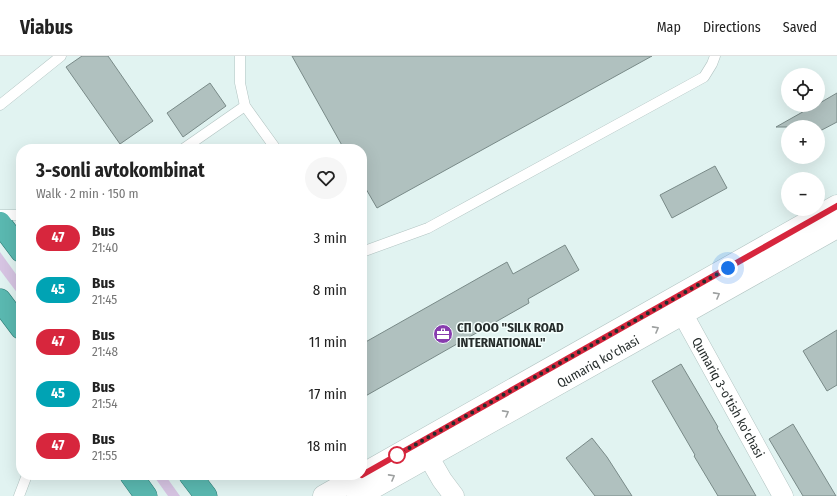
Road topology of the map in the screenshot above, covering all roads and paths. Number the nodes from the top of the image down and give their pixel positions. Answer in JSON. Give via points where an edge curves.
{"nodes":[{"id":1,"x":61,"y":56,"type":"edge"},
{"id":2,"x":240,"y":56,"type":"edge"},
{"id":3,"x":715,"y":56,"type":"edge"},
{"id":4,"x":0,"y":105,"type":"edge"},
{"id":5,"x":245,"y":106,"type":"junction"},
{"id":6,"x":189,"y":144,"type":"edge"},
{"id":7,"x":272,"y":144,"type":"edge"},
{"id":8,"x":837,"y":206,"type":"edge"},
{"id":9,"x":0,"y":215,"type":"edge"},
{"id":10,"x":16,"y":215,"type":"edge"},
{"id":11,"x":0,"y":223,"type":"edge"},
{"id":12,"x":837,"y":227,"type":"edge"},
{"id":13,"x":16,"y":244,"type":"edge"},
{"id":14,"x":367,"y":250,"type":"edge"},
{"id":15,"x":0,"y":300,"type":"edge"},
{"id":16,"x":678,"y":306,"type":"junction"},
{"id":17,"x":16,"y":321,"type":"edge"},
{"id":18,"x":424,"y":449,"type":"junction"},
{"id":19,"x":367,"y":473,"type":"edge"},
{"id":20,"x":25,"y":480,"type":"edge"},
{"id":21,"x":135,"y":480,"type":"edge"},
{"id":22,"x":194,"y":480,"type":"edge"},
{"id":23,"x":353,"y":480,"type":"edge"},
{"id":24,"x":19,"y":496,"type":"edge"},
{"id":25,"x":146,"y":496,"type":"edge"},
{"id":26,"x":206,"y":496,"type":"edge"},
{"id":27,"x":324,"y":496,"type":"edge"},
{"id":28,"x":358,"y":496,"type":"edge"},
{"id":29,"x":454,"y":496,"type":"edge"},
{"id":30,"x":783,"y":496,"type":"edge"}],
"edges":[{"from":1,"to":4,"type":"lane"},
{"from":2,"to":5,"type":"lane","via":[[240,83]]},
{"from":3,"to":14,"type":"lane","via":[[704,76],[428,228]]},
{"from":5,"to":6,"type":"lane"},
{"from":5,"to":7,"type":"lane"},
{"from":8,"to":16,"type":"main road","name":"Qumariq ko'chasi"},
{"from":9,"to":10,"type":"lane"},
{"from":11,"to":13,"type":"highway"},
{"from":16,"to":12,"type":"main road","name":"Qumariq ko'chasi","one_way":true},
{"from":15,"to":17,"type":"highway"},
{"from":16,"to":18,"type":"main road","name":"Qumariq ko'chasi"},
{"from":16,"to":30,"type":"street","name":"Qumariq 3-o'tish ko'chasi"},
{"from":18,"to":19,"type":"main road","name":"Qumariq ko'chasi"},
{"from":28,"to":18,"type":"main road","name":"Qumariq ko'chasi","one_way":true},
{"from":18,"to":29,"type":"street"},
{"from":20,"to":24,"type":"lane"},
{"from":21,"to":25,"type":"highway"},
{"from":22,"to":26,"type":"highway"},
{"from":23,"to":27,"type":"main road","name":"Qumariq ko'chasi"}]}
